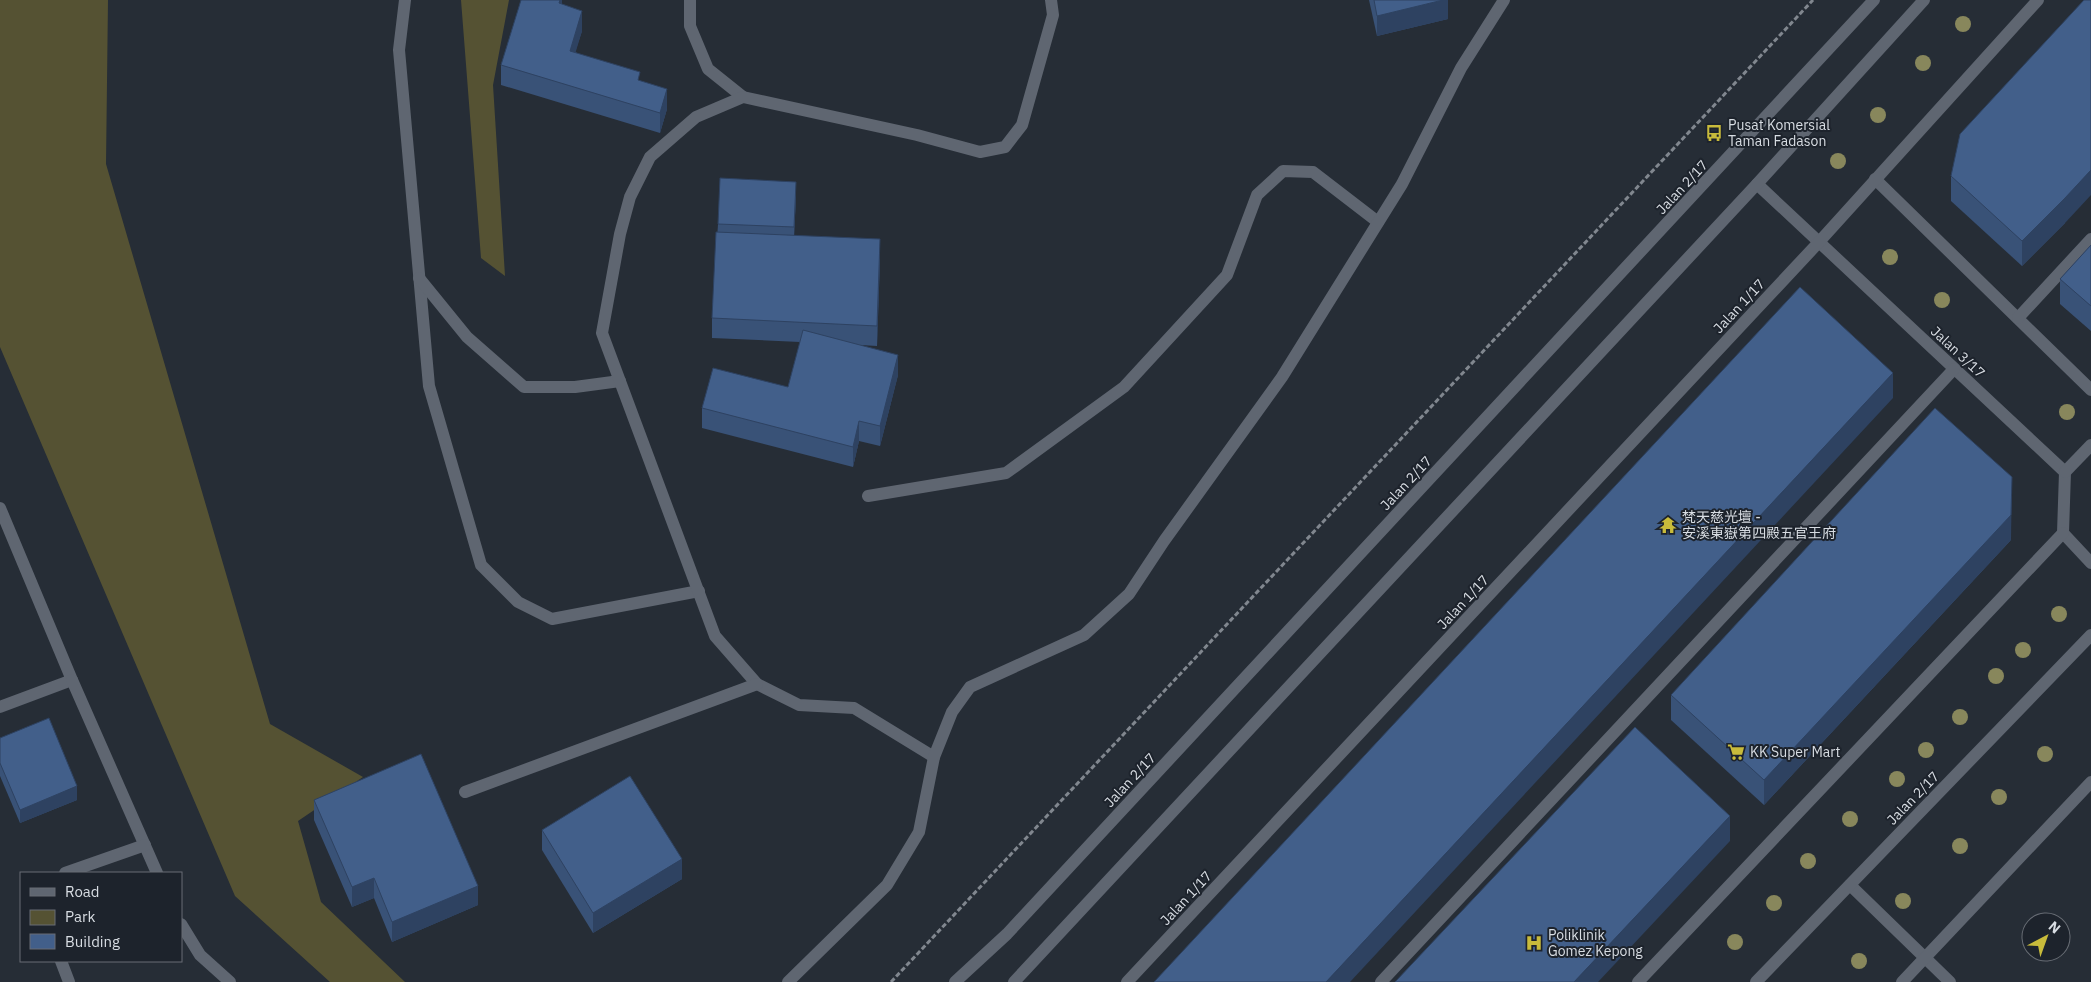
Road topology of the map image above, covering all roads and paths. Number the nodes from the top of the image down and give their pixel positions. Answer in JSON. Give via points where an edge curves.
{"nodes":[{"id":1,"x":405,"y":0,"type":"edge"},
{"id":2,"x":690,"y":0,"type":"edge"},
{"id":3,"x":1051,"y":0,"type":"edge"},
{"id":4,"x":1504,"y":0,"type":"edge"},
{"id":5,"x":1813,"y":0,"type":"edge"},
{"id":6,"x":1874,"y":0,"type":"edge"},
{"id":7,"x":1924,"y":0,"type":"edge"},
{"id":8,"x":2038,"y":0,"type":"edge"},
{"id":9,"x":743,"y":97,"type":"junction"},
{"id":10,"x":1875,"y":179,"type":"junction"},
{"id":11,"x":1757,"y":184,"type":"junction"},
{"id":12,"x":1378,"y":222,"type":"junction"},
{"id":13,"x":2091,"y":239,"type":"edge"},
{"id":14,"x":1819,"y":242,"type":"junction"},
{"id":15,"x":419,"y":278,"type":"junction"},
{"id":16,"x":2018,"y":318,"type":"junction"},
{"id":17,"x":1954,"y":369,"type":"junction"},
{"id":18,"x":620,"y":381,"type":"junction"},
{"id":19,"x":2091,"y":390,"type":"edge"},
{"id":20,"x":2091,"y":445,"type":"edge"},
{"id":21,"x":2065,"y":472,"type":"junction"},
{"id":22,"x":868,"y":496,"type":"dead end"},
{"id":23,"x":0,"y":508,"type":"edge"},
{"id":24,"x":2063,"y":533,"type":"junction"},
{"id":25,"x":2091,"y":563,"type":"edge"},
{"id":26,"x":699,"y":591,"type":"junction"},
{"id":27,"x":2091,"y":634,"type":"edge"},
{"id":28,"x":72,"y":680,"type":"junction"},
{"id":29,"x":757,"y":684,"type":"junction"},
{"id":30,"x":0,"y":707,"type":"edge"},
{"id":31,"x":934,"y":757,"type":"junction"},
{"id":32,"x":2091,"y":782,"type":"edge"},
{"id":33,"x":465,"y":792,"type":"dead end"},
{"id":34,"x":145,"y":846,"type":"junction"},
{"id":35,"x":68,"y":872,"type":"edge"},
{"id":36,"x":157,"y":872,"type":"edge"},
{"id":37,"x":1850,"y":885,"type":"junction"},
{"id":38,"x":182,"y":926,"type":"edge"},
{"id":39,"x":1925,"y":958,"type":"junction"},
{"id":40,"x":61,"y":962,"type":"edge"},
{"id":41,"x":69,"y":982,"type":"edge"},
{"id":42,"x":230,"y":982,"type":"edge"},
{"id":43,"x":788,"y":982,"type":"edge"},
{"id":44,"x":891,"y":982,"type":"edge"},
{"id":45,"x":955,"y":982,"type":"edge"},
{"id":46,"x":1014,"y":982,"type":"edge"},
{"id":47,"x":1127,"y":982,"type":"edge"},
{"id":48,"x":1381,"y":982,"type":"edge"},
{"id":49,"x":1638,"y":982,"type":"edge"},
{"id":50,"x":1756,"y":982,"type":"edge"},
{"id":51,"x":1902,"y":982,"type":"edge"},
{"id":52,"x":1950,"y":982,"type":"edge"}],
"edges":[{"from":1,"to":15,"type":"street","via":[[399,50]]},
{"from":2,"to":9,"type":"street","via":[[690,26],[708,69]]},
{"from":3,"to":9,"type":"street","via":[[1053,16],[1022,126],[1006,147],[980,152]]},
{"from":4,"to":12,"type":"street","via":[[1461,68],[1402,184]]},
{"from":5,"to":44,"type":"path"},
{"from":6,"to":45,"type":"street","name":"Jalan 2/17","via":[[1007,934]]},
{"from":7,"to":11,"type":"street"},
{"from":8,"to":10,"type":"street","name":"Jalan 1/17"},
{"from":9,"to":18,"type":"street","via":[[696,117],[676,134],[650,158],[630,197],[602,333]]},
{"from":10,"to":14,"type":"street","name":"Jalan 1/17"},
{"from":10,"to":16,"type":"street"},
{"from":11,"to":14,"type":"street","name":"Jalan 3/17"},
{"from":11,"to":46,"type":"street"},
{"from":12,"to":22,"type":"street","via":[[1313,172],[1283,171],[1257,195],[1227,275],[1124,387],[1006,473]]},
{"from":12,"to":31,"type":"street","via":[[1282,377],[1128,594],[1084,635],[970,687],[952,712]]},
{"from":13,"to":16,"type":"street"},
{"from":14,"to":17,"type":"street","name":"Jalan 3/17"},
{"from":14,"to":47,"type":"street","name":"Jalan 1/17"},
{"from":15,"to":18,"type":"street","via":[[467,337],[524,387],[575,387]]},
{"from":15,"to":26,"type":"street","via":[[429,386],[481,565],[518,602],[552,619]]},
{"from":16,"to":19,"type":"street"},
{"from":17,"to":21,"type":"street","name":"Jalan 3/17"},
{"from":17,"to":48,"type":"street"},
{"from":18,"to":26,"type":"street"},
{"from":20,"to":21,"type":"street"},
{"from":21,"to":24,"type":"street"},
{"from":23,"to":28,"type":"street"},
{"from":24,"to":25,"type":"street"},
{"from":24,"to":49,"type":"street"},
{"from":26,"to":29,"type":"street","via":[[716,636]]},
{"from":27,"to":37,"type":"street","name":"Jalan 2/17"},
{"from":28,"to":30,"type":"street"},
{"from":28,"to":34,"type":"street"},
{"from":29,"to":31,"type":"street","via":[[799,704],[854,708]]},
{"from":29,"to":33,"type":"street"},
{"from":31,"to":43,"type":"street","via":[[919,832],[887,885]]},
{"from":32,"to":39,"type":"street"},
{"from":34,"to":35,"type":"street"},
{"from":34,"to":36,"type":"street"},
{"from":37,"to":39,"type":"street"},
{"from":37,"to":50,"type":"street","name":"Jalan 2/17"},
{"from":38,"to":42,"type":"street","via":[[200,955]]},
{"from":39,"to":51,"type":"street"},
{"from":39,"to":52,"type":"street"},
{"from":40,"to":41,"type":"street"}]}
